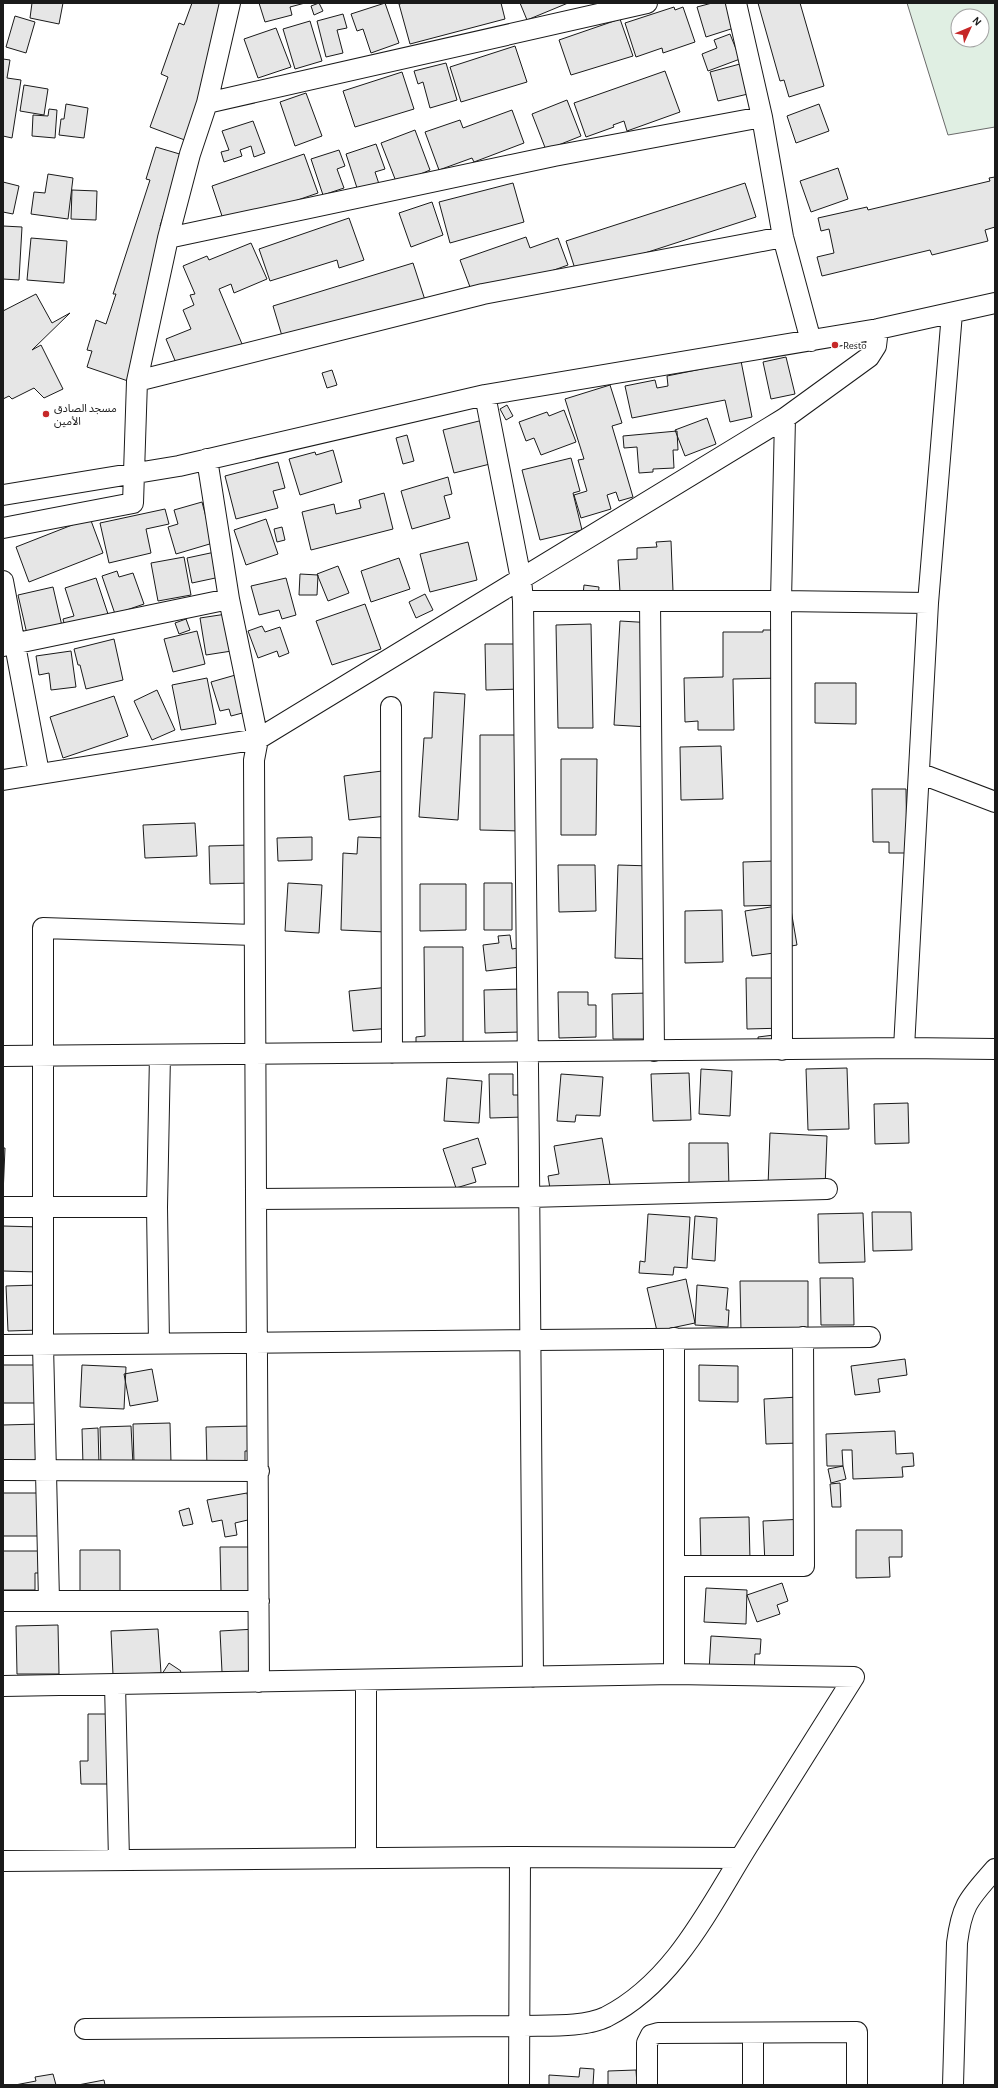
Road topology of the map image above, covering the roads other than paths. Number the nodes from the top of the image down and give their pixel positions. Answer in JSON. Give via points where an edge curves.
{"nodes":[{"id":1,"x":230,"y":3,"type":"edge"},
{"id":2,"x":647,"y":3,"type":"edge"},
{"id":3,"x":736,"y":3,"type":"edge"},
{"id":4,"x":206,"y":103,"type":"junction"},
{"id":5,"x":762,"y":117,"type":"junction"},
{"id":6,"x":783,"y":237,"type":"junction"},
{"id":7,"x":168,"y":238,"type":"junction"},
{"id":8,"x":995,"y":303,"type":"edge"},
{"id":9,"x":952,"y":313,"type":"junction"},
{"id":10,"x":878,"y":330,"type":"junction"},
{"id":11,"x":811,"y":341,"type":"junction"},
{"id":12,"x":137,"y":381,"type":"junction"},
{"id":13,"x":485,"y":395,"type":"junction"},
{"id":14,"x":785,"y":418,"type":"junction"},
{"id":15,"x":207,"y":459,"type":"junction"},
{"id":16,"x":134,"y":474,"type":"junction"},
{"id":17,"x":3,"y":495,"type":"edge"},
{"id":18,"x":3,"y":528,"type":"edge"},
{"id":19,"x":521,"y":579,"type":"junction"},
{"id":20,"x":3,"y":581,"type":"edge"},
{"id":21,"x":229,"y":599,"type":"junction"},
{"id":22,"x":522,"y":601,"type":"junction"},
{"id":23,"x":650,"y":601,"type":"junction"},
{"id":24,"x":781,"y":601,"type":"junction"},
{"id":25,"x":928,"y":603,"type":"junction"},
{"id":26,"x":9,"y":645,"type":"edge"},
{"id":27,"x":391,"y":707,"type":"dead end"},
{"id":28,"x":258,"y":739,"type":"junction"},
{"id":29,"x":39,"y":773,"type":"junction"},
{"id":30,"x":919,"y":773,"type":"junction"},
{"id":31,"x":3,"y":780,"type":"edge"},
{"id":32,"x":995,"y":802,"type":"edge"},
{"id":33,"x":254,"y":935,"type":"junction"},
{"id":34,"x":904,"y":1048,"type":"junction"},
{"id":35,"x":995,"y":1049,"type":"edge"},
{"id":36,"x":782,"y":1050,"type":"junction"},
{"id":37,"x":654,"y":1051,"type":"junction"},
{"id":38,"x":526,"y":1052,"type":"junction"},
{"id":39,"x":392,"y":1053,"type":"junction"},
{"id":40,"x":254,"y":1054,"type":"junction"},
{"id":41,"x":160,"y":1055,"type":"junction"},
{"id":42,"x":3,"y":1056,"type":"edge"},
{"id":43,"x":42,"y":1056,"type":"junction"},
{"id":44,"x":827,"y":1189,"type":"dead end"},
{"id":45,"x":529,"y":1197,"type":"junction"},
{"id":46,"x":256,"y":1199,"type":"junction"},
{"id":47,"x":3,"y":1207,"type":"edge"},
{"id":48,"x":42,"y":1207,"type":"junction"},
{"id":49,"x":157,"y":1207,"type":"junction"},
{"id":50,"x":803,"y":1337,"type":"junction"},
{"id":51,"x":870,"y":1337,"type":"dead end"},
{"id":52,"x":674,"y":1338,"type":"junction"},
{"id":53,"x":532,"y":1339,"type":"junction"},
{"id":54,"x":258,"y":1342,"type":"junction"},
{"id":55,"x":159,"y":1343,"type":"junction"},
{"id":56,"x":3,"y":1345,"type":"edge"},
{"id":57,"x":43,"y":1345,"type":"junction"},
{"id":58,"x":45,"y":1469,"type":"junction"},
{"id":59,"x":3,"y":1470,"type":"edge"},
{"id":60,"x":258,"y":1471,"type":"junction"},
{"id":61,"x":674,"y":1566,"type":"junction"},
{"id":62,"x":49,"y":1600,"type":"junction"},
{"id":63,"x":259,"y":1600,"type":"junction"},
{"id":64,"x":3,"y":1601,"type":"edge"},
{"id":65,"x":674,"y":1674,"type":"junction"},
{"id":66,"x":533,"y":1677,"type":"junction"},
{"id":67,"x":366,"y":1680,"type":"junction"},
{"id":68,"x":259,"y":1682,"type":"junction"},
{"id":69,"x":116,"y":1684,"type":"junction"},
{"id":70,"x":3,"y":1686,"type":"edge"},
{"id":71,"x":520,"y":1857,"type":"junction"},
{"id":72,"x":366,"y":1858,"type":"junction"},
{"id":73,"x":740,"y":1858,"type":"junction"},
{"id":74,"x":119,"y":1860,"type":"junction"},
{"id":75,"x":3,"y":1861,"type":"edge"},
{"id":76,"x":995,"y":1869,"type":"edge"},
{"id":77,"x":519,"y":2026,"type":"junction"},
{"id":78,"x":85,"y":2029,"type":"dead end"},
{"id":79,"x":753,"y":2033,"type":"junction"},
{"id":80,"x":519,"y":2085,"type":"edge"},
{"id":81,"x":647,"y":2085,"type":"edge"},
{"id":82,"x":754,"y":2085,"type":"edge"},
{"id":83,"x":857,"y":2085,"type":"edge"},
{"id":84,"x":953,"y":2085,"type":"edge"}],
"edges":[{"from":1,"to":4,"type":"street"},
{"from":2,"to":4,"type":"street"},
{"from":3,"to":5,"type":"street"},
{"from":4,"to":7,"type":"street"},
{"from":5,"to":6,"type":"street"},
{"from":5,"to":7,"type":"street","via":[[554,156]]},
{"from":6,"to":11,"type":"street"},
{"from":6,"to":12,"type":"street","via":[[483,294]]},
{"from":7,"to":12,"type":"street"},
{"from":8,"to":9,"type":"street"},
{"from":9,"to":10,"type":"street"},
{"from":9,"to":25,"type":"street"},
{"from":10,"to":11,"type":"street"},
{"from":10,"to":14,"type":"street","via":[[876,346],[869,357]]},
{"from":11,"to":13,"type":"street"},
{"from":12,"to":16,"type":"street"},
{"from":13,"to":15,"type":"street"},
{"from":13,"to":19,"type":"street"},
{"from":14,"to":19,"type":"street"},
{"from":14,"to":24,"type":"street"},
{"from":15,"to":16,"type":"street"},
{"from":15,"to":21,"type":"street"},
{"from":16,"to":17,"type":"street"},
{"from":16,"to":18,"type":"street","via":[[133,502]]},
{"from":19,"to":22,"type":"street"},
{"from":19,"to":28,"type":"street"},
{"from":20,"to":26,"type":"street"},
{"from":21,"to":26,"type":"street"},
{"from":21,"to":28,"type":"street"},
{"from":22,"to":23,"type":"street"},
{"from":22,"to":38,"type":"street"},
{"from":23,"to":24,"type":"street"},
{"from":23,"to":37,"type":"street"},
{"from":24,"to":25,"type":"street"},
{"from":24,"to":36,"type":"street"},
{"from":25,"to":30,"type":"street"},
{"from":26,"to":29,"type":"street"},
{"from":27,"to":39,"type":"street"},
{"from":28,"to":29,"type":"street"},
{"from":28,"to":33,"type":"street","via":[[254,760]]},
{"from":29,"to":31,"type":"street"},
{"from":30,"to":32,"type":"street"},
{"from":30,"to":34,"type":"street"},
{"from":33,"to":40,"type":"street"},
{"from":33,"to":43,"type":"street","via":[[43,928]]},
{"from":34,"to":35,"type":"street"},
{"from":34,"to":36,"type":"street"},
{"from":36,"to":37,"type":"street"},
{"from":37,"to":38,"type":"street"},
{"from":38,"to":39,"type":"street"},
{"from":38,"to":45,"type":"street"},
{"from":39,"to":40,"type":"street"},
{"from":40,"to":41,"type":"street"},
{"from":40,"to":46,"type":"street"},
{"from":41,"to":43,"type":"street"},
{"from":41,"to":49,"type":"street"},
{"from":42,"to":43,"type":"street"},
{"from":43,"to":48,"type":"street"},
{"from":44,"to":45,"type":"street"},
{"from":45,"to":46,"type":"street"},
{"from":45,"to":53,"type":"street"},
{"from":46,"to":54,"type":"street"},
{"from":47,"to":48,"type":"street"},
{"from":48,"to":49,"type":"street"},
{"from":48,"to":57,"type":"street"},
{"from":49,"to":55,"type":"street"},
{"from":50,"to":51,"type":"street"},
{"from":50,"to":52,"type":"street"},
{"from":50,"to":61,"type":"street","via":[[804,1566]]},
{"from":52,"to":53,"type":"street"},
{"from":52,"to":61,"type":"street"},
{"from":53,"to":54,"type":"street"},
{"from":53,"to":66,"type":"street"},
{"from":54,"to":55,"type":"street"},
{"from":54,"to":60,"type":"street"},
{"from":55,"to":57,"type":"street"},
{"from":56,"to":57,"type":"street"},
{"from":57,"to":58,"type":"street"},
{"from":58,"to":59,"type":"street"},
{"from":58,"to":60,"type":"street"},
{"from":58,"to":62,"type":"street"},
{"from":60,"to":63,"type":"street"},
{"from":61,"to":65,"type":"street"},
{"from":62,"to":63,"type":"street"},
{"from":62,"to":64,"type":"street"},
{"from":63,"to":68,"type":"street"},
{"from":65,"to":66,"type":"street"},
{"from":65,"to":73,"type":"street","via":[[854,1677]]},
{"from":66,"to":67,"type":"street"},
{"from":67,"to":68,"type":"street"},
{"from":67,"to":72,"type":"street"},
{"from":68,"to":69,"type":"street"},
{"from":69,"to":70,"type":"street"},
{"from":69,"to":74,"type":"street"},
{"from":71,"to":72,"type":"street"},
{"from":71,"to":73,"type":"street"},
{"from":71,"to":77,"type":"street"},
{"from":72,"to":74,"type":"street"},
{"from":73,"to":77,"type":"street","via":[[697,1929],[666,1970],[634,2000],[605,2018],[576,2024]]},
{"from":74,"to":75,"type":"street"},
{"from":76,"to":84,"type":"street","via":[[970,1898],[963,1910],[960,1924],[957,1943]]},
{"from":77,"to":78,"type":"street"},
{"from":77,"to":80,"type":"street"},
{"from":79,"to":81,"type":"street","via":[[651,2035],[647,2043]]},
{"from":79,"to":82,"type":"street"},
{"from":79,"to":83,"type":"street","via":[[857,2032]]}]}
